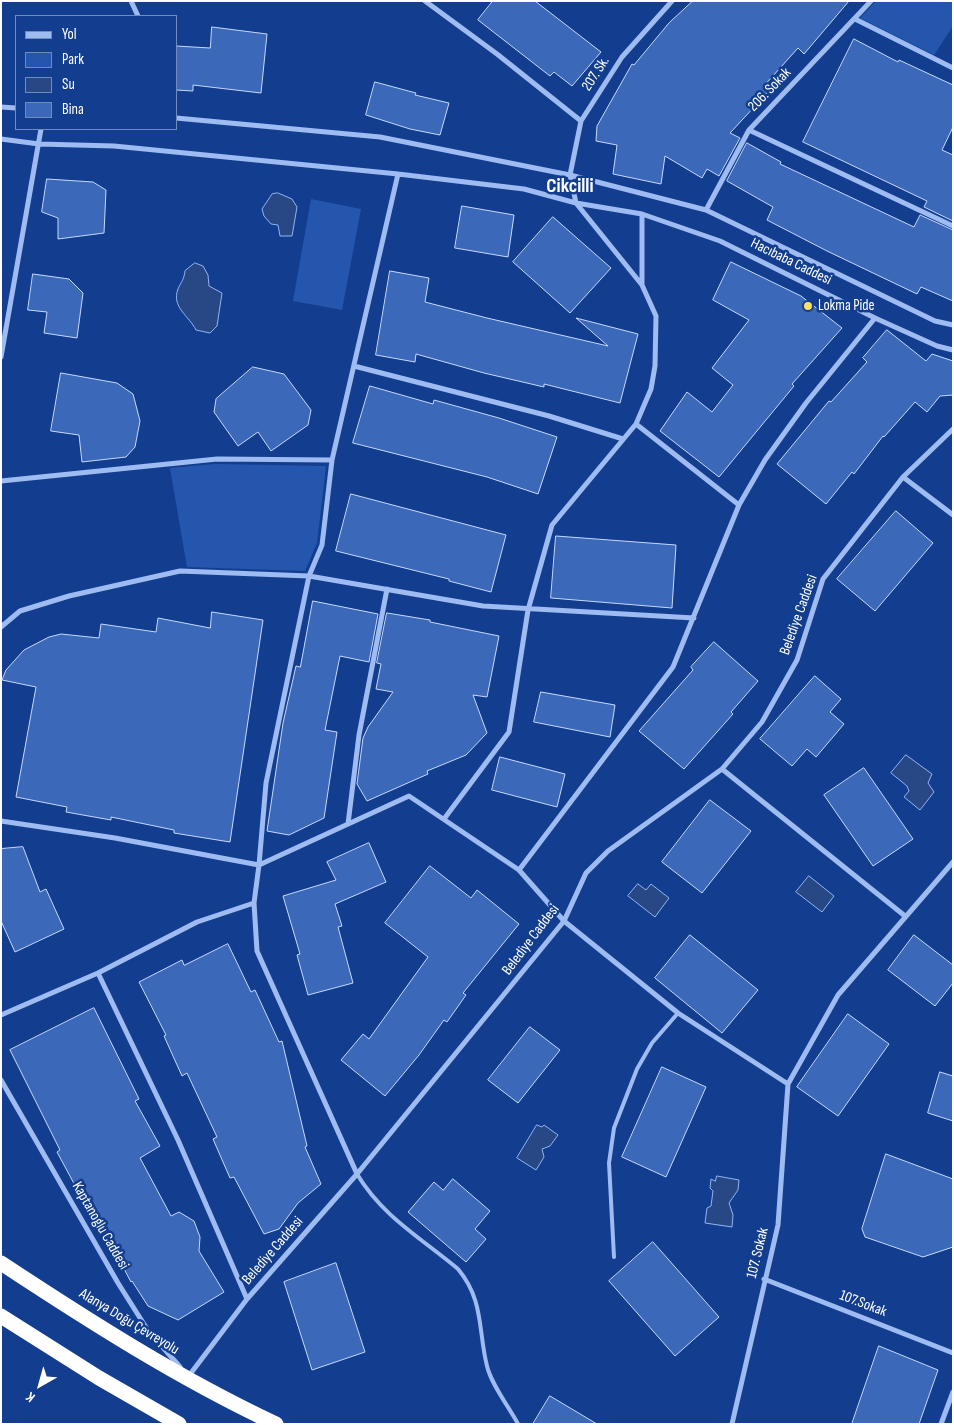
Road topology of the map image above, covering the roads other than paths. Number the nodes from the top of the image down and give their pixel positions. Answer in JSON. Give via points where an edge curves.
{"nodes":[{"id":1,"x":131,"y":1,"type":"edge"},
{"id":2,"x":425,"y":1,"type":"edge"},
{"id":3,"x":672,"y":1,"type":"edge"},
{"id":4,"x":872,"y":1,"type":"edge"},
{"id":5,"x":138,"y":15,"type":"edge"},
{"id":6,"x":855,"y":19,"type":"junction"},
{"id":7,"x":953,"y":68,"type":"edge"},
{"id":8,"x":1,"y":107,"type":"edge"},
{"id":9,"x":15,"y":108,"type":"edge"},
{"id":10,"x":178,"y":118,"type":"edge"},
{"id":11,"x":581,"y":121,"type":"junction"},
{"id":12,"x":41,"y":130,"type":"edge"},
{"id":13,"x":749,"y":130,"type":"junction"},
{"id":14,"x":1,"y":139,"type":"edge"},
{"id":15,"x":39,"y":144,"type":"junction"},
{"id":16,"x":398,"y":174,"type":"junction"},
{"id":17,"x":570,"y":175,"type":"junction"},
{"id":18,"x":576,"y":203,"type":"junction"},
{"id":19,"x":706,"y":210,"type":"junction"},
{"id":20,"x":642,"y":214,"type":"junction"},
{"id":21,"x":953,"y":226,"type":"edge"},
{"id":22,"x":642,"y":285,"type":"junction"},
{"id":23,"x":875,"y":318,"type":"junction"},
{"id":24,"x":953,"y":325,"type":"edge"},
{"id":25,"x":953,"y":350,"type":"edge"},
{"id":26,"x":1,"y":358,"type":"edge"},
{"id":27,"x":354,"y":366,"type":"junction"},
{"id":28,"x":636,"y":424,"type":"junction"},
{"id":29,"x":953,"y":429,"type":"edge"},
{"id":30,"x":623,"y":439,"type":"junction"},
{"id":31,"x":332,"y":460,"type":"junction"},
{"id":32,"x":903,"y":477,"type":"junction"},
{"id":33,"x":1,"y":482,"type":"edge"},
{"id":34,"x":739,"y":505,"type":"junction"},
{"id":35,"x":953,"y":514,"type":"edge"},
{"id":36,"x":309,"y":576,"type":"junction"},
{"id":37,"x":386,"y":589,"type":"junction"},
{"id":38,"x":528,"y":610,"type":"junction"},
{"id":39,"x":694,"y":618,"type":"junction"},
{"id":40,"x":1,"y":627,"type":"edge"},
{"id":41,"x":722,"y":769,"type":"junction"},
{"id":42,"x":444,"y":819,"type":"junction"},
{"id":43,"x":1,"y":821,"type":"edge"},
{"id":44,"x":348,"y":824,"type":"junction"},
{"id":45,"x":953,"y":862,"type":"edge"},
{"id":46,"x":259,"y":865,"type":"junction"},
{"id":47,"x":520,"y":870,"type":"junction"},
{"id":48,"x":254,"y":902,"type":"junction"},
{"id":49,"x":905,"y":916,"type":"junction"},
{"id":50,"x":564,"y":921,"type":"junction"},
{"id":51,"x":98,"y":973,"type":"junction"},
{"id":52,"x":678,"y":1013,"type":"junction"},
{"id":53,"x":1,"y":1015,"type":"edge"},
{"id":54,"x":1,"y":1080,"type":"edge"},
{"id":55,"x":788,"y":1084,"type":"junction"},
{"id":56,"x":357,"y":1174,"type":"junction"},
{"id":57,"x":614,"y":1257,"type":"dead end"},
{"id":58,"x":1,"y":1263,"type":"edge"},
{"id":59,"x":764,"y":1279,"type":"junction"},
{"id":60,"x":247,"y":1299,"type":"junction"},
{"id":61,"x":1,"y":1316,"type":"edge"},
{"id":62,"x":953,"y":1353,"type":"edge"},
{"id":63,"x":188,"y":1377,"type":"junction"},
{"id":64,"x":953,"y":1392,"type":"edge"},
{"id":65,"x":160,"y":1418,"type":"edge"},
{"id":66,"x":179,"y":1424,"type":"edge"},
{"id":67,"x":276,"y":1424,"type":"edge"},
{"id":68,"x":518,"y":1424,"type":"edge"},
{"id":69,"x":732,"y":1424,"type":"edge"},
{"id":70,"x":941,"y":1424,"type":"edge"}],
"edges":[{"from":1,"to":5,"type":"street"},
{"from":2,"to":11,"type":"street"},
{"from":3,"to":11,"type":"street","name":"207. Sk.","via":[[622,57]]},
{"from":4,"to":6,"type":"street","name":"206. Sokak"},
{"from":6,"to":7,"type":"street"},
{"from":6,"to":13,"type":"street","name":"206. Sokak"},
{"from":8,"to":9,"type":"street"},
{"from":10,"to":17,"type":"street","via":[[380,137]]},
{"from":11,"to":17,"type":"street","name":"207. Sk."},
{"from":12,"to":15,"type":"street"},
{"from":13,"to":19,"type":"street","name":"206. Sokak"},
{"from":13,"to":21,"type":"street"},
{"from":14,"to":15,"type":"street","name":"Hacıbaba Caddesi"},
{"from":15,"to":16,"type":"street","name":"Hacıbaba Caddesi","via":[[114,146]]},
{"from":15,"to":26,"type":"street"},
{"from":16,"to":18,"type":"street","name":"Hacıbaba Caddesi","via":[[524,190]]},
{"from":16,"to":27,"type":"street"},
{"from":17,"to":18,"type":"street"},
{"from":17,"to":19,"type":"street"},
{"from":18,"to":20,"type":"street","name":"Hacıbaba Caddesi"},
{"from":18,"to":22,"type":"street"},
{"from":19,"to":24,"type":"street","via":[[934,321]]},
{"from":20,"to":22,"type":"street"},
{"from":20,"to":23,"type":"street","name":"Hacıbaba Caddesi","via":[[720,241]]},
{"from":22,"to":28,"type":"street","via":[[656,316],[655,366],[651,389]]},
{"from":23,"to":25,"type":"street","name":"Hacıbaba Caddesi"},
{"from":23,"to":34,"type":"street","via":[[806,403],[770,453]]},
{"from":27,"to":30,"type":"street","via":[[549,416]]},
{"from":27,"to":31,"type":"street"},
{"from":28,"to":30,"type":"street"},
{"from":28,"to":34,"type":"street"},
{"from":29,"to":32,"type":"street","name":"Belediye Caddesi"},
{"from":30,"to":38,"type":"street","via":[[552,525]]},
{"from":31,"to":33,"type":"street","via":[[217,459]]},
{"from":31,"to":36,"type":"street","via":[[322,545]]},
{"from":32,"to":35,"type":"street"},
{"from":32,"to":41,"type":"street","name":"Belediye Caddesi","via":[[823,579],[797,660],[762,722]]},
{"from":34,"to":39,"type":"street"},
{"from":36,"to":37,"type":"street"},
{"from":36,"to":40,"type":"street","via":[[180,572],[61,598],[20,611]]},
{"from":36,"to":46,"type":"street","via":[[266,783]]},
{"from":37,"to":38,"type":"street"},
{"from":37,"to":44,"type":"street","via":[[359,735]]},
{"from":38,"to":39,"type":"street"},
{"from":38,"to":42,"type":"street","via":[[509,732]]},
{"from":39,"to":47,"type":"street","via":[[673,667]]},
{"from":41,"to":49,"type":"street"},
{"from":41,"to":50,"type":"street","name":"Belediye Caddesi","via":[[608,852],[586,873]]},
{"from":42,"to":44,"type":"street","via":[[409,796]]},
{"from":42,"to":47,"type":"street"},
{"from":43,"to":46,"type":"street"},
{"from":44,"to":46,"type":"street"},
{"from":45,"to":49,"type":"street","name":"107. Sokak"},
{"from":46,"to":48,"type":"street"},
{"from":47,"to":50,"type":"street"},
{"from":48,"to":51,"type":"street","via":[[197,922]]},
{"from":48,"to":56,"type":"street","via":[[257,951]]},
{"from":49,"to":55,"type":"street","name":"107. Sokak","via":[[838,995]]},
{"from":50,"to":52,"type":"street"},
{"from":50,"to":56,"type":"street","name":"Belediye Caddesi"},
{"from":51,"to":53,"type":"street"},
{"from":51,"to":60,"type":"street","via":[[178,1140]]},
{"from":52,"to":55,"type":"street"},
{"from":52,"to":57,"type":"lane","via":[[642,1060],[614,1128],[609,1163]]},
{"from":54,"to":63,"type":"street","name":"Kaptanoglu Caddesi","via":[[147,1329]]},
{"from":55,"to":59,"type":"street","name":"107. Sokak","via":[[778,1225]]},
{"from":56,"to":60,"type":"street","name":"Belediye Caddesi"},
{"from":56,"to":68,"type":"lane","via":[[372,1198],[386,1212],[453,1264],[467,1280],[478,1304],[487,1369]]},
{"from":58,"to":63,"type":"highway","name":"Alanya Doğu Çevreyolu","via":[[86,1319]]},
{"from":59,"to":62,"type":"street","name":"107.Sokak"},
{"from":59,"to":69,"type":"street","name":"107. Sokak"},
{"from":60,"to":63,"type":"street","name":"Belediye Caddesi"},
{"from":61,"to":65,"type":"highway"},
{"from":63,"to":67,"type":"highway","name":"Alanya Doğu Çevreyolu"},
{"from":64,"to":70,"type":"street"},
{"from":65,"to":66,"type":"highway"}]}
